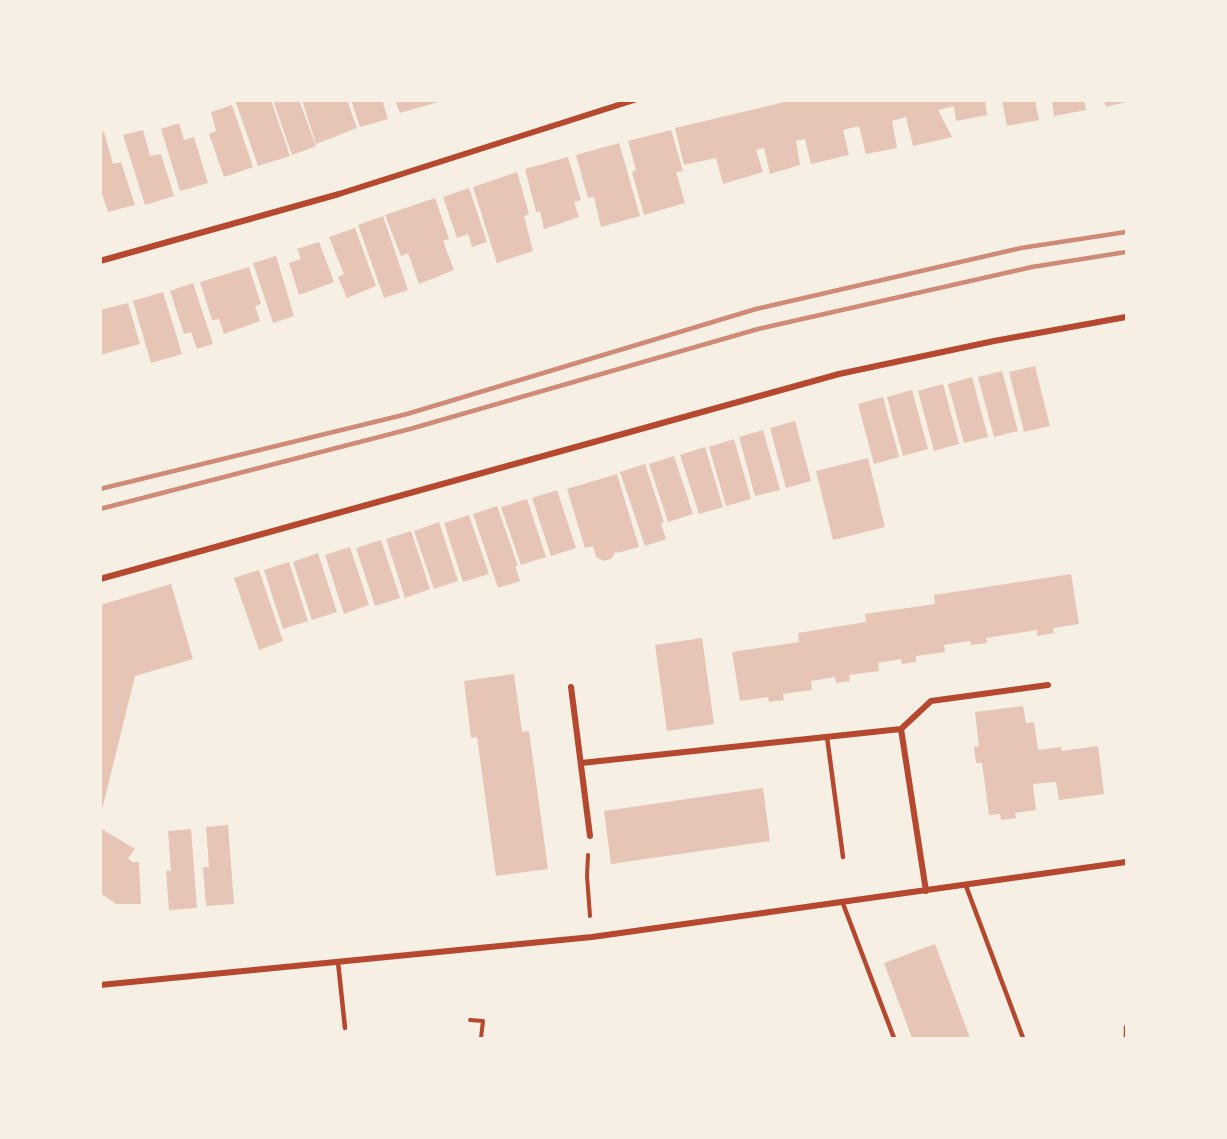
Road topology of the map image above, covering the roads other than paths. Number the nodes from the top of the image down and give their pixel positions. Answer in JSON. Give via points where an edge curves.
{"nodes":[{"id":1,"x":634,"y":100,"type":"edge"},
{"id":2,"x":100,"y":261,"type":"edge"},
{"id":3,"x":1126,"y":317,"type":"edge"},
{"id":4,"x":100,"y":579,"type":"edge"},
{"id":5,"x":1048,"y":685,"type":"dead end"},
{"id":6,"x":571,"y":687,"type":"dead end"},
{"id":7,"x":902,"y":729,"type":"junction"},
{"id":8,"x":827,"y":737,"type":"junction"},
{"id":9,"x":581,"y":763,"type":"junction"},
{"id":10,"x":590,"y":836,"type":"road end"},
{"id":11,"x":843,"y":857,"type":"dead end"},
{"id":12,"x":1126,"y":862,"type":"edge"},
{"id":13,"x":966,"y":886,"type":"junction"},
{"id":14,"x":926,"y":891,"type":"junction"},
{"id":15,"x":842,"y":901,"type":"junction"},
{"id":16,"x":338,"y":962,"type":"junction"},
{"id":17,"x":100,"y":985,"type":"edge"},
{"id":18,"x":1126,"y":1027,"type":"edge"},
{"id":19,"x":345,"y":1028,"type":"dead end"},
{"id":20,"x":894,"y":1038,"type":"edge"},
{"id":21,"x":1023,"y":1038,"type":"edge"},
{"id":22,"x":1126,"y":1038,"type":"edge"}],
"edges":[{"from":1,"to":2,"type":"street","via":[[339,194]]},
{"from":3,"to":4,"type":"street","via":[[839,374]]},
{"from":5,"to":7,"type":"street","via":[[931,701]]},
{"from":6,"to":9,"type":"street"},
{"from":7,"to":8,"type":"street"},
{"from":7,"to":14,"type":"street"},
{"from":8,"to":9,"type":"street"},
{"from":8,"to":11,"type":"lane"},
{"from":9,"to":10,"type":"street"},
{"from":12,"to":13,"type":"street"},
{"from":13,"to":14,"type":"street"},
{"from":13,"to":21,"type":"lane"},
{"from":14,"to":15,"type":"street"},
{"from":15,"to":16,"type":"street","via":[[592,937]]},
{"from":15,"to":20,"type":"lane"},
{"from":16,"to":17,"type":"street"},
{"from":16,"to":19,"type":"lane"},
{"from":18,"to":22,"type":"lane"}]}
